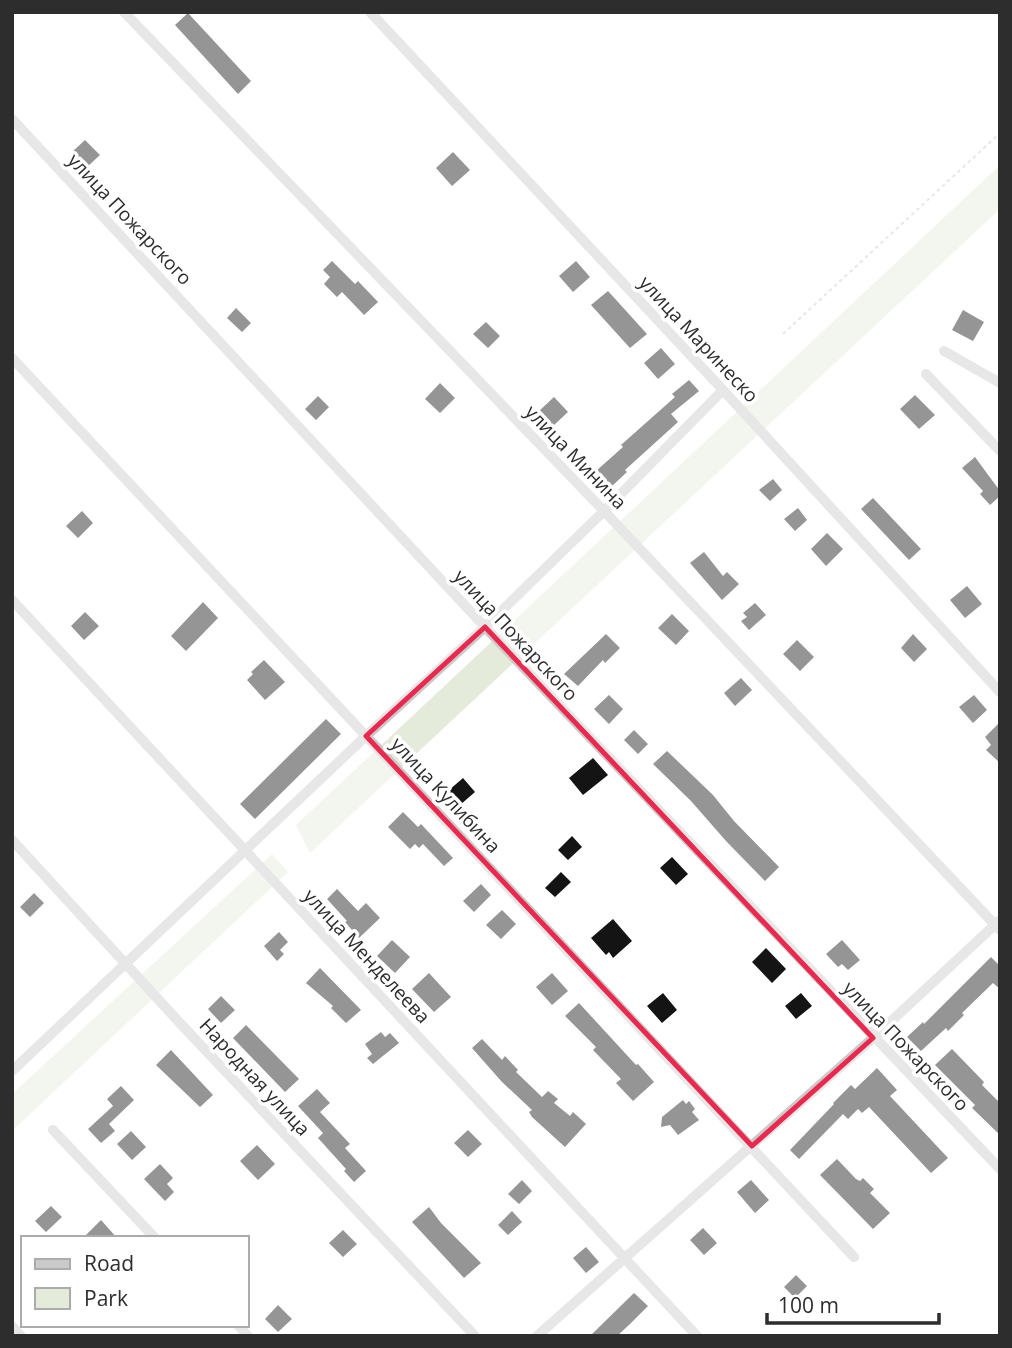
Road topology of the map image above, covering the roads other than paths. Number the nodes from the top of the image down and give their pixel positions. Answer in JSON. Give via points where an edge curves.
{"nodes":[{"id":1,"x":124,"y":12,"type":"edge"},
{"id":2,"x":370,"y":12,"type":"edge"},
{"id":3,"x":12,"y":118,"type":"edge"},
{"id":4,"x":944,"y":351,"type":"dead end"},
{"id":5,"x":12,"y":358,"type":"edge"},
{"id":6,"x":926,"y":374,"type":"dead end"},
{"id":7,"x":1000,"y":383,"type":"edge"},
{"id":8,"x":723,"y":390,"type":"junction"},
{"id":9,"x":1000,"y":451,"type":"edge"},
{"id":10,"x":604,"y":511,"type":"junction"},
{"id":11,"x":12,"y":600,"type":"edge"},
{"id":12,"x":485,"y":627,"type":"junction"},
{"id":13,"x":1000,"y":692,"type":"edge"},
{"id":14,"x":366,"y":736,"type":"junction"},
{"id":15,"x":12,"y":840,"type":"edge"},
{"id":16,"x":244,"y":851,"type":"junction"},
{"id":17,"x":998,"y":925,"type":"edge"},
{"id":18,"x":126,"y":965,"type":"junction"},
{"id":19,"x":873,"y":1038,"type":"junction"},
{"id":20,"x":12,"y":1071,"type":"edge"},
{"id":21,"x":53,"y":1130,"type":"dead end"},
{"id":22,"x":752,"y":1146,"type":"junction"},
{"id":23,"x":1000,"y":1169,"type":"edge"},
{"id":24,"x":153,"y":1236,"type":"edge"},
{"id":25,"x":854,"y":1256,"type":"dead end"},
{"id":26,"x":625,"y":1258,"type":"junction"},
{"id":27,"x":12,"y":1326,"type":"edge"},
{"id":28,"x":22,"y":1336,"type":"edge"},
{"id":29,"x":475,"y":1336,"type":"edge"},
{"id":30,"x":537,"y":1336,"type":"edge"},
{"id":31,"x":697,"y":1336,"type":"edge"}],
"edges":[{"from":1,"to":10,"type":"street","name":"улица Минина"},
{"from":2,"to":8,"type":"street","name":"улица Маринеско"},
{"from":3,"to":12,"type":"street","name":"улица Пожарского"},
{"from":4,"to":7,"type":"street"},
{"from":5,"to":14,"type":"street","name":"улица Кулибина"},
{"from":6,"to":9,"type":"street"},
{"from":8,"to":10,"type":"street"},
{"from":8,"to":13,"type":"street","name":"улица Маринеско"},
{"from":10,"to":12,"type":"street"},
{"from":10,"to":17,"type":"street","name":"улица Минина"},
{"from":11,"to":16,"type":"street","name":"улица Менделеева"},
{"from":12,"to":14,"type":"street"},
{"from":12,"to":19,"type":"street","name":"улица Пожарского"},
{"from":14,"to":16,"type":"street"},
{"from":14,"to":22,"type":"street","name":"улица Кулибина"},
{"from":15,"to":18,"type":"street","name":"Народная улица"},
{"from":16,"to":18,"type":"street"},
{"from":16,"to":26,"type":"street","name":"улица Менделеева"},
{"from":17,"to":19,"type":"street"},
{"from":18,"to":20,"type":"street"},
{"from":18,"to":29,"type":"street","name":"Народная улица"},
{"from":19,"to":22,"type":"street"},
{"from":19,"to":23,"type":"street","name":"улица Пожарского"},
{"from":21,"to":24,"type":"street"},
{"from":22,"to":25,"type":"street","name":"улица Кулибина"},
{"from":22,"to":26,"type":"street"},
{"from":26,"to":30,"type":"street"},
{"from":26,"to":31,"type":"street","name":"улица Менделеева"},
{"from":27,"to":28,"type":"street"}]}
